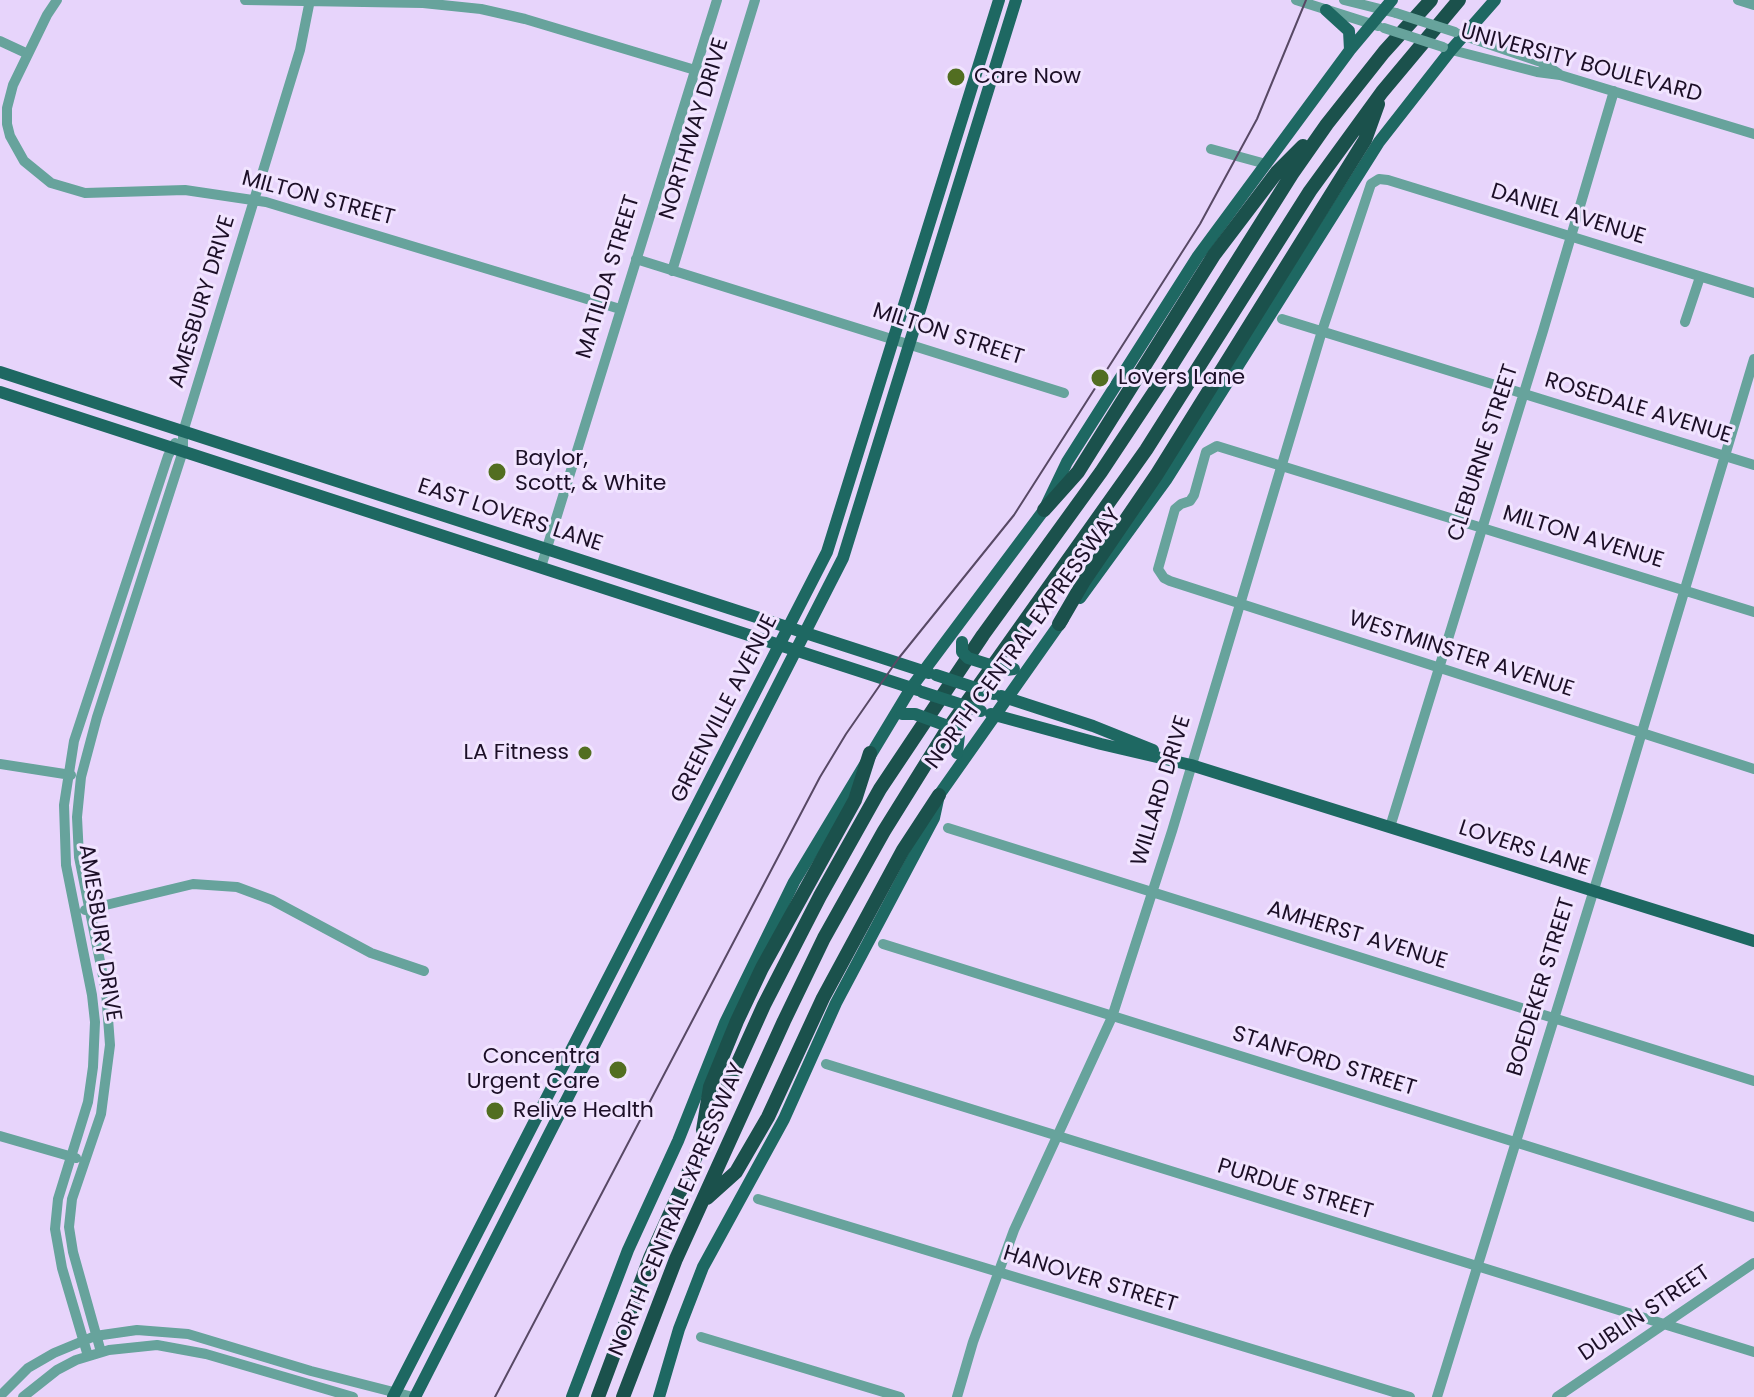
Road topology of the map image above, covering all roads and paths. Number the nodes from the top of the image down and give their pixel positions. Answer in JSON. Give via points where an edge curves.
{"nodes":[{"id":1,"x":57,"y":0,"type":"edge"},
{"id":2,"x":245,"y":0,"type":"edge"},
{"id":3,"x":717,"y":0,"type":"edge"},
{"id":4,"x":755,"y":0,"type":"edge"},
{"id":5,"x":999,"y":0,"type":"edge"},
{"id":6,"x":1016,"y":0,"type":"edge"},
{"id":7,"x":1296,"y":0,"type":"edge"},
{"id":8,"x":1344,"y":0,"type":"edge"},
{"id":9,"x":1431,"y":0,"type":"edge"},
{"id":10,"x":1459,"y":0,"type":"edge"},
{"id":11,"x":1495,"y":0,"type":"edge"},
{"id":12,"x":1738,"y":0,"type":"edge"},
{"id":13,"x":310,"y":1,"type":"edge"},
{"id":14,"x":1754,"y":5,"type":"edge"},
{"id":15,"x":1391,"y":7,"type":"edge"},
{"id":16,"x":1326,"y":10,"type":"junction"},
{"id":17,"x":1378,"y":26,"type":"junction"},
{"id":18,"x":1460,"y":34,"type":"junction"},
{"id":19,"x":0,"y":41,"type":"edge"},
{"id":20,"x":1447,"y":49,"type":"junction"},
{"id":21,"x":1350,"y":50,"type":"junction"},
{"id":22,"x":28,"y":54,"type":"junction"},
{"id":23,"x":977,"y":68,"type":"junction"},
{"id":24,"x":695,"y":70,"type":"junction"},
{"id":25,"x":994,"y":73,"type":"junction"},
{"id":26,"x":1560,"y":75,"type":"junction"},
{"id":27,"x":1614,"y":91,"type":"junction"},
{"id":28,"x":1382,"y":92,"type":"junction"},
{"id":29,"x":1327,"y":124,"type":"junction"},
{"id":30,"x":1754,"y":134,"type":"edge"},
{"id":31,"x":1211,"y":149,"type":"dead end"},
{"id":32,"x":950,"y":155,"type":"junction"},
{"id":33,"x":968,"y":160,"type":"junction"},
{"id":34,"x":1266,"y":164,"type":"junction"},
{"id":35,"x":1371,"y":184,"type":"joint"},
{"id":36,"x":256,"y":200,"type":"junction"},
{"id":37,"x":1571,"y":237,"type":"junction"},
{"id":38,"x":636,"y":259,"type":"junction"},
{"id":39,"x":672,"y":271,"type":"junction"},
{"id":40,"x":1700,"y":277,"type":"junction"},
{"id":41,"x":1754,"y":293,"type":"edge"},
{"id":42,"x":620,"y":309,"type":"junction"},
{"id":43,"x":1282,"y":319,"type":"dead end"},
{"id":44,"x":1685,"y":322,"type":"dead end"},
{"id":45,"x":1322,"y":331,"type":"junction"},
{"id":46,"x":894,"y":339,"type":"junction"},
{"id":47,"x":910,"y":345,"type":"junction"},
{"id":48,"x":1754,"y":359,"type":"edge"},
{"id":49,"x":0,"y":372,"type":"edge"},
{"id":50,"x":0,"y":392,"type":"edge"},
{"id":51,"x":1064,"y":393,"type":"dead end"},
{"id":52,"x":1524,"y":395,"type":"junction"},
{"id":53,"x":183,"y":432,"type":"junction"},
{"id":54,"x":177,"y":449,"type":"junction"},
{"id":55,"x":1726,"y":456,"type":"junction"},
{"id":56,"x":1754,"y":465,"type":"edge"},
{"id":57,"x":1281,"y":466,"type":"junction"},
{"id":58,"x":365,"y":490,"type":"junction"},
{"id":59,"x":360,"y":508,"type":"junction"},
{"id":60,"x":1044,"y":510,"type":"junction"},
{"id":61,"x":1481,"y":527,"type":"junction"},
{"id":62,"x":547,"y":549,"type":"junction"},
{"id":63,"x":541,"y":567,"type":"junction"},
{"id":64,"x":1159,"y":573,"type":"joint"},
{"id":65,"x":1685,"y":590,"type":"junction"},
{"id":66,"x":972,"y":603,"type":"junction"},
{"id":67,"x":1239,"y":604,"type":"junction"},
{"id":68,"x":117,"y":611,"type":"junction"},
{"id":69,"x":1754,"y":612,"type":"edge"},
{"id":70,"x":130,"y":615,"type":"junction"},
{"id":71,"x":1059,"y":624,"type":"junction"},
{"id":72,"x":790,"y":627,"type":"junction"},
{"id":73,"x":806,"y":632,"type":"junction"},
{"id":74,"x":781,"y":644,"type":"junction"},
{"id":75,"x":797,"y":650,"type":"junction"},
{"id":76,"x":1033,"y":661,"type":"junction"},
{"id":77,"x":1439,"y":668,"type":"junction"},
{"id":78,"x":930,"y":673,"type":"junction"},
{"id":79,"x":917,"y":690,"type":"junction"},
{"id":80,"x":1000,"y":696,"type":"junction"},
{"id":81,"x":995,"y":715,"type":"junction"},
{"id":82,"x":888,"y":725,"type":"junction"},
{"id":83,"x":1641,"y":735,"type":"junction"},
{"id":84,"x":870,"y":753,"type":"junction"},
{"id":85,"x":957,"y":760,"type":"junction"},
{"id":86,"x":0,"y":764,"type":"edge"},
{"id":87,"x":1191,"y":765,"type":"junction"},
{"id":88,"x":1754,"y":769,"type":"edge"},
{"id":89,"x":67,"y":775,"type":"junction"},
{"id":90,"x":81,"y":777,"type":"junction"},
{"id":91,"x":939,"y":795,"type":"junction"},
{"id":92,"x":1390,"y":827,"type":"junction"},
{"id":93,"x":948,"y":828,"type":"dead end"},
{"id":94,"x":1152,"y":892,"type":"junction"},
{"id":95,"x":1593,"y":892,"type":"junction"},
{"id":96,"x":88,"y":909,"type":"junction"},
{"id":97,"x":75,"y":913,"type":"junction"},
{"id":98,"x":1754,"y":941,"type":"edge"},
{"id":99,"x":883,"y":944,"type":"dead end"},
{"id":100,"x":424,"y":971,"type":"dead end"},
{"id":101,"x":1112,"y":1017,"type":"junction"},
{"id":102,"x":1554,"y":1018,"type":"junction"},
{"id":103,"x":581,"y":1033,"type":"junction"},
{"id":104,"x":95,"y":1037,"type":"junction"},
{"id":105,"x":109,"y":1038,"type":"junction"},
{"id":106,"x":597,"y":1041,"type":"junction"},
{"id":107,"x":826,"y":1064,"type":"dead end"},
{"id":108,"x":1754,"y":1081,"type":"edge"},
{"id":109,"x":0,"y":1136,"type":"edge"},
{"id":110,"x":1058,"y":1137,"type":"junction"},
{"id":111,"x":1515,"y":1143,"type":"junction"},
{"id":112,"x":701,"y":1146,"type":"junction"},
{"id":113,"x":72,"y":1157,"type":"junction"},
{"id":114,"x":517,"y":1157,"type":"junction"},
{"id":115,"x":86,"y":1160,"type":"junction"},
{"id":116,"x":533,"y":1165,"type":"junction"},
{"id":117,"x":758,"y":1199,"type":"dead end"},
{"id":118,"x":701,"y":1203,"type":"junction"},
{"id":119,"x":1754,"y":1217,"type":"edge"},
{"id":120,"x":463,"y":1262,"type":"junction"},
{"id":121,"x":1754,"y":1263,"type":"edge"},
{"id":122,"x":1477,"y":1268,"type":"junction"},
{"id":123,"x":479,"y":1271,"type":"junction"},
{"id":124,"x":997,"y":1273,"type":"junction"},
{"id":125,"x":1663,"y":1324,"type":"junction"},
{"id":126,"x":95,"y":1336,"type":"junction"},
{"id":127,"x":701,"y":1337,"type":"dead end"},
{"id":128,"x":83,"y":1340,"type":"junction"},
{"id":129,"x":101,"y":1352,"type":"junction"},
{"id":130,"x":1754,"y":1352,"type":"edge"},
{"id":131,"x":88,"y":1356,"type":"junction"},
{"id":132,"x":355,"y":1383,"type":"junction"},
{"id":133,"x":394,"y":1395,"type":"edge"},
{"id":134,"x":0,"y":1396,"type":"edge"},
{"id":135,"x":23,"y":1397,"type":"edge"},
{"id":136,"x":353,"y":1397,"type":"edge"},
{"id":137,"x":414,"y":1397,"type":"edge"},
{"id":138,"x":572,"y":1397,"type":"edge"},
{"id":139,"x":598,"y":1397,"type":"edge"},
{"id":140,"x":623,"y":1397,"type":"edge"},
{"id":141,"x":659,"y":1397,"type":"edge"},
{"id":142,"x":900,"y":1397,"type":"edge"},
{"id":143,"x":957,"y":1397,"type":"edge"},
{"id":144,"x":1410,"y":1397,"type":"edge"},
{"id":145,"x":1437,"y":1397,"type":"edge"},
{"id":146,"x":1557,"y":1397,"type":"edge"}],
"edges":[{"from":1,"to":22,"type":"street","name":"MILTON STREET"},
{"from":2,"to":13,"type":"street"},
{"from":3,"to":24,"type":"street","name":"MATILDA STREET"},
{"from":4,"to":39,"type":"street","name":"NORTHWAY DRIVE"},
{"from":5,"to":23,"type":"main road","name":"GREENVILLE AVENUE"},
{"from":6,"to":25,"type":"main road","name":"GREENVILLE AVENUE"},
{"from":7,"to":16,"type":"street","name":"UNIVERSITY BOULEVARD"},
{"from":8,"to":15,"type":"street"},
{"from":9,"to":29,"type":"highway","name":"NORTH CENTRAL EXPRESSWAY"},
{"from":10,"to":28,"type":"highway","name":"NORTH CENTRAL EXPRESSWAY"},
{"from":11,"to":18,"type":"main road","name":"NORTH CENTRAL EXPRESSWAY"},
{"from":12,"to":14,"type":"street"},
{"from":13,"to":24,"type":"street","via":[[481,9]]},
{"from":13,"to":36,"type":"street","name":"AMESBURY DRIVE"},
{"from":15,"to":17,"type":"main road","name":"NORTH CENTRAL EXPRESSWAY"},
{"from":15,"to":18,"type":"street","bridge":true},
{"from":16,"to":17,"type":"street","name":"UNIVERSITY BOULEVARD"},
{"from":16,"to":21,"type":"main road","via":[[1349,31]]},
{"from":17,"to":20,"type":"street","name":"UNIVERSITY BOULEVARD","bridge":true},
{"from":17,"to":21,"type":"main road","name":"NORTH CENTRAL EXPRESSWAY"},
{"from":18,"to":20,"type":"main road","name":"NORTH CENTRAL EXPRESSWAY"},
{"from":18,"to":26,"type":"street","via":[[1541,62]]},
{"from":19,"to":22,"type":"street"},
{"from":20,"to":26,"type":"street","name":"UNIVERSITY BOULEVARD"},
{"from":20,"to":71,"type":"main road","name":"NORTH CENTRAL EXPRESSWAY","via":[[1379,142],[1166,480]]},
{"from":21,"to":34,"type":"main road","name":"NORTH CENTRAL EXPRESSWAY"},
{"from":22,"to":36,"type":"street","name":"MILTON STREET","via":[[10,96],[7,124],[24,161],[51,183],[85,193],[185,190]]},
{"from":23,"to":25,"type":"main road"},
{"from":23,"to":32,"type":"main road","name":"GREENVILLE AVENUE"},
{"from":24,"to":38,"type":"street","name":"MATILDA STREET"},
{"from":25,"to":33,"type":"main road","name":"GREENVILLE AVENUE"},
{"from":26,"to":27,"type":"street","name":"UNIVERSITY BOULEVARD"},
{"from":27,"to":30,"type":"street","name":"UNIVERSITY BOULEVARD"},
{"from":27,"to":37,"type":"street","name":"CLEBURNE STREET"},
{"from":28,"to":71,"type":"highway","via":[[1365,140]]},
{"from":28,"to":118,"type":"highway","name":"NORTH CENTRAL EXPRESSWAY","via":[[1310,191],[1138,463],[1003,649],[899,805],[804,979]]},
{"from":29,"to":60,"type":"highway","via":[[1277,172],[1214,255],[1078,472]]},
{"from":29,"to":112,"type":"highway","name":"NORTH CENTRAL EXPRESSWAY","via":[[1110,459],[880,789],[792,949]]},
{"from":31,"to":34,"type":"street"},
{"from":32,"to":33,"type":"main road"},
{"from":32,"to":46,"type":"main road","name":"GREENVILLE AVENUE"},
{"from":33,"to":47,"type":"main road","name":"GREENVILLE AVENUE"},
{"from":34,"to":60,"type":"main road","name":"NORTH CENTRAL EXPRESSWAY","via":[[1165,306],[1067,462]]},
{"from":35,"to":37,"type":"street","name":"DANIEL AVENUE","via":[[1388,180]]},
{"from":35,"to":45,"type":"street","name":"WILLARD DRIVE"},
{"from":36,"to":42,"type":"street","name":"MILTON STREET"},
{"from":36,"to":53,"type":"street","name":"AMESBURY DRIVE"},
{"from":37,"to":40,"type":"street","name":"DANIEL AVENUE"},
{"from":37,"to":52,"type":"street","name":"CLEBURNE STREET"},
{"from":38,"to":39,"type":"street","name":"MILTON STREET"},
{"from":38,"to":42,"type":"street","name":"MATILDA STREET"},
{"from":39,"to":46,"type":"street","name":"MILTON STREET"},
{"from":40,"to":41,"type":"street","name":"DANIEL AVENUE"},
{"from":40,"to":44,"type":"street"},
{"from":42,"to":62,"type":"street","name":"MATILDA STREET"},
{"from":43,"to":45,"type":"street","name":"ROSEDALE AVENUE"},
{"from":45,"to":52,"type":"street","name":"ROSEDALE AVENUE"},
{"from":45,"to":57,"type":"street","name":"WILLARD DRIVE"},
{"from":46,"to":47,"type":"street","name":"MILTON STREET"},
{"from":46,"to":72,"type":"main road","name":"GREENVILLE AVENUE","via":[[837,527]]},
{"from":47,"to":51,"type":"street","name":"MILTON STREET"},
{"from":47,"to":73,"type":"main road","name":"GREENVILLE AVENUE","via":[[853,532]]},
{"from":48,"to":55,"type":"street","name":"BOEDEKER STREET"},
{"from":49,"to":53,"type":"main road","name":"EAST LOVERS LANE"},
{"from":50,"to":54,"type":"main road","name":"EAST LOVERS LANE"},
{"from":52,"to":55,"type":"street","name":"ROSEDALE AVENUE"},
{"from":52,"to":61,"type":"street","name":"CLEBURNE STREET"},
{"from":53,"to":54,"type":"street","name":"AMESBURY DRIVE"},
{"from":53,"to":58,"type":"main road","name":"EAST LOVERS LANE"},
{"from":54,"to":59,"type":"main road","name":"EAST LOVERS LANE"},
{"from":54,"to":68,"type":"street","name":"AMESBURY DRIVE"},
{"from":54,"to":70,"type":"street","name":"AMESBURY DRIVE"},
{"from":55,"to":56,"type":"street","name":"ROSEDALE AVENUE"},
{"from":55,"to":65,"type":"street","name":"BOEDEKER STREET"},
{"from":57,"to":61,"type":"street","name":"MILTON AVENUE"},
{"from":57,"to":64,"type":"street","name":"MILTON AVENUE","via":[[1217,446],[1206,452],[1194,495],[1175,509]]},
{"from":57,"to":67,"type":"street","name":"WILLARD DRIVE"},
{"from":58,"to":59,"type":"main road"},
{"from":58,"to":62,"type":"main road","name":"EAST LOVERS LANE"},
{"from":59,"to":63,"type":"main road","name":"EAST LOVERS LANE"},
{"from":60,"to":66,"type":"main road","name":"NORTH CENTRAL EXPRESSWAY"},
{"from":61,"to":65,"type":"street","name":"MILTON AVENUE"},
{"from":61,"to":77,"type":"street","name":"CLEBURNE STREET"},
{"from":62,"to":63,"type":"street","name":"MATILDA STREET"},
{"from":62,"to":72,"type":"main road","name":"EAST LOVERS LANE"},
{"from":63,"to":74,"type":"main road","name":"EAST LOVERS LANE"},
{"from":64,"to":67,"type":"street","name":"WESTMINSTER AVENUE"},
{"from":65,"to":69,"type":"street","name":"MILTON AVENUE"},
{"from":65,"to":83,"type":"street","name":"BOEDEKER STREET"},
{"from":66,"to":76,"type":"main road","bridge":true,"via":[[962,642],[968,658],[1006,670]]},
{"from":66,"to":78,"type":"main road","name":"NORTH CENTRAL EXPRESSWAY"},
{"from":67,"to":77,"type":"street","name":"WESTMINSTER AVENUE"},
{"from":67,"to":87,"type":"street","name":"WILLARD DRIVE"},
{"from":68,"to":70,"type":"street"},
{"from":68,"to":89,"type":"street","name":"AMESBURY DRIVE"},
{"from":70,"to":90,"type":"street","name":"AMESBURY DRIVE"},
{"from":71,"to":76,"type":"main road","name":"NORTH CENTRAL EXPRESSWAY"},
{"from":72,"to":73,"type":"main road","name":"EAST LOVERS LANE"},
{"from":72,"to":74,"type":"main road","name":"GREENVILLE AVENUE"},
{"from":73,"to":75,"type":"main road","name":"GREENVILLE AVENUE"},
{"from":73,"to":78,"type":"main road","name":"EAST LOVERS LANE"},
{"from":74,"to":75,"type":"main road","name":"EAST LOVERS LANE"},
{"from":74,"to":103,"type":"main road","name":"GREENVILLE AVENUE"},
{"from":75,"to":79,"type":"main road","name":"EAST LOVERS LANE"},
{"from":75,"to":106,"type":"main road","name":"GREENVILLE AVENUE"},
{"from":76,"to":80,"type":"main road","name":"NORTH CENTRAL EXPRESSWAY"},
{"from":77,"to":83,"type":"street","name":"WESTMINSTER AVENUE"},
{"from":77,"to":92,"type":"street","name":"CLEBURNE STREET"},
{"from":78,"to":79,"type":"main road","name":"NORTH CENTRAL EXPRESSWAY"},
{"from":78,"to":80,"type":"main road","name":"EAST LOVERS LANE","bridge":true},
{"from":79,"to":81,"type":"main road","name":"EAST LOVERS LANE","bridge":true},
{"from":79,"to":82,"type":"main road","name":"NORTH CENTRAL EXPRESSWAY"},
{"from":80,"to":81,"type":"main road","name":"NORTH CENTRAL EXPRESSWAY"},
{"from":80,"to":87,"type":"main road","name":"LOVERS LANE"},
{"from":81,"to":85,"type":"main road","name":"NORTH CENTRAL EXPRESSWAY"},
{"from":81,"to":87,"type":"main road","name":"LOVERS LANE"},
{"from":82,"to":84,"type":"main road","name":"NORTH CENTRAL EXPRESSWAY"},
{"from":82,"to":85,"type":"main road","bridge":true,"via":[[902,714],[915,714],[953,728],[959,735]]},
{"from":83,"to":88,"type":"street","name":"WESTMINSTER AVENUE"},
{"from":83,"to":95,"type":"street","name":"BOEDEKER STREET"},
{"from":84,"to":112,"type":"highway","via":[[855,800],[737,1021],[710,1087]]},
{"from":84,"to":138,"type":"main road","name":"NORTH CENTRAL EXPRESSWAY","via":[[794,882],[725,1023]]},
{"from":85,"to":91,"type":"main road","name":"NORTH CENTRAL EXPRESSWAY"},
{"from":86,"to":89,"type":"street"},
{"from":87,"to":92,"type":"main road","name":"LOVERS LANE"},
{"from":87,"to":94,"type":"street","name":"WILLARD DRIVE"},
{"from":89,"to":90,"type":"street"},
{"from":89,"to":97,"type":"street","name":"AMESBURY DRIVE","via":[[63,835]]},
{"from":90,"to":96,"type":"street","name":"AMESBURY DRIVE","via":[[77,835]]},
{"from":91,"to":118,"type":"highway","via":[[823,998],[768,1117],[736,1172]]},
{"from":91,"to":141,"type":"main road","name":"NORTH CENTRAL EXPRESSWAY","via":[[934,818],[836,1003],[784,1119],[703,1267]]},
{"from":92,"to":95,"type":"main road","name":"LOVERS LANE"},
{"from":93,"to":94,"type":"street","name":"AMHERST AVENUE"},
{"from":94,"to":101,"type":"street","name":"WILLARD DRIVE"},
{"from":94,"to":102,"type":"street","name":"AMHERST AVENUE"},
{"from":95,"to":98,"type":"main road","name":"LOVERS LANE"},
{"from":95,"to":102,"type":"street","name":"BOEDEKER STREET"},
{"from":96,"to":97,"type":"street"},
{"from":96,"to":100,"type":"street","via":[[193,884],[237,887],[371,953]]},
{"from":96,"to":105,"type":"street","name":"AMESBURY DRIVE","via":[[106,991]]},
{"from":97,"to":104,"type":"street","name":"AMESBURY DRIVE"},
{"from":99,"to":101,"type":"street","name":"STANFORD STREET"},
{"from":101,"to":110,"type":"street","name":"WILLARD DRIVE"},
{"from":101,"to":111,"type":"street","name":"STANFORD STREET"},
{"from":102,"to":108,"type":"street","name":"AMHERST AVENUE"},
{"from":102,"to":111,"type":"street","name":"BOEDEKER STREET"},
{"from":103,"to":106,"type":"main road"},
{"from":103,"to":114,"type":"main road","name":"GREENVILLE AVENUE"},
{"from":104,"to":105,"type":"street"},
{"from":104,"to":113,"type":"street","name":"AMESBURY DRIVE","via":[[88,1102]]},
{"from":105,"to":115,"type":"street","name":"AMESBURY DRIVE","via":[[105,1095]]},
{"from":106,"to":116,"type":"main road","name":"GREENVILLE AVENUE"},
{"from":107,"to":110,"type":"street","name":"PURDUE STREET"},
{"from":109,"to":113,"type":"street"},
{"from":110,"to":122,"type":"street","name":"PURDUE STREET"},
{"from":110,"to":124,"type":"street","name":"WILLARD DRIVE"},
{"from":111,"to":119,"type":"street","name":"STANFORD STREET"},
{"from":111,"to":122,"type":"street","name":"BOEDEKER STREET"},
{"from":112,"to":139,"type":"highway","name":"NORTH CENTRAL EXPRESSWAY","via":[[650,1258]]},
{"from":113,"to":115,"type":"street"},
{"from":113,"to":128,"type":"street","name":"AMESBURY DRIVE","via":[[55,1229]]},
{"from":114,"to":116,"type":"main road"},
{"from":114,"to":120,"type":"main road","name":"GREENVILLE AVENUE"},
{"from":115,"to":126,"type":"street","name":"AMESBURY DRIVE","via":[[69,1227]]},
{"from":116,"to":123,"type":"main road","name":"GREENVILLE AVENUE"},
{"from":117,"to":124,"type":"street","name":"HANOVER STREET"},
{"from":118,"to":140,"type":"highway","name":"NORTH CENTRAL EXPRESSWAY"},
{"from":120,"to":123,"type":"main road"},
{"from":120,"to":133,"type":"main road","name":"GREENVILLE AVENUE"},
{"from":121,"to":125,"type":"street","name":"DUBLIN STREET"},
{"from":122,"to":125,"type":"street","name":"PURDUE STREET"},
{"from":122,"to":145,"type":"street","name":"BOEDEKER STREET"},
{"from":123,"to":137,"type":"main road","name":"GREENVILLE AVENUE"},
{"from":124,"to":143,"type":"street","name":"WILLARD DRIVE"},
{"from":124,"to":144,"type":"street","name":"HANOVER STREET"},
{"from":125,"to":130,"type":"street","name":"PURDUE STREET"},
{"from":125,"to":146,"type":"street","name":"DUBLIN STREET"},
{"from":126,"to":128,"type":"street"},
{"from":126,"to":129,"type":"street","name":"AMESBURY DRIVE"},
{"from":126,"to":132,"type":"street","via":[[174,1331]]},
{"from":127,"to":142,"type":"street"},
{"from":128,"to":131,"type":"street","name":"AMESBURY DRIVE"},
{"from":128,"to":134,"type":"street","via":[[28,1368]]},
{"from":129,"to":131,"type":"street"},
{"from":129,"to":136,"type":"street","via":[[133,1346],[180,1348]]},
{"from":131,"to":135,"type":"street","via":[[57,1370]]},
{"from":132,"to":133,"type":"street"},
{"from":132,"to":136,"type":"street"},
{"from":133,"to":137,"type":"street"}]}
